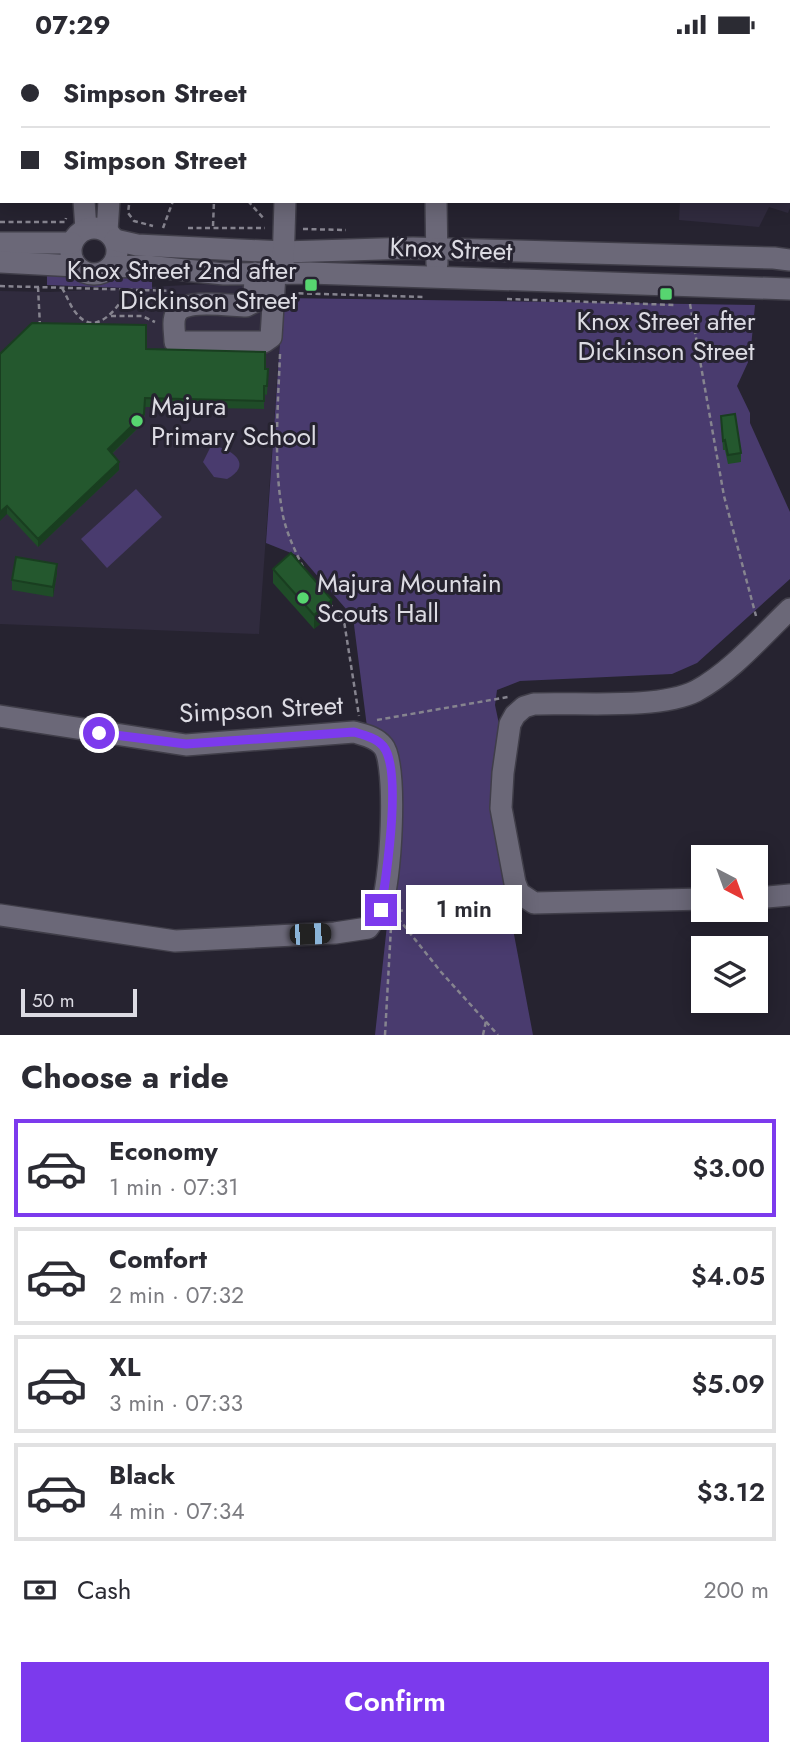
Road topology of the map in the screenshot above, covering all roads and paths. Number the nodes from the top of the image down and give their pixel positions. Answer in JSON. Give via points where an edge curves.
{"nodes":[{"id":1,"x":108,"y":203,"type":"edge"},
{"id":2,"x":172,"y":203,"type":"edge"},
{"id":3,"x":214,"y":203,"type":"edge"},
{"id":4,"x":250,"y":203,"type":"edge"},
{"id":5,"x":285,"y":203,"type":"edge"},
{"id":6,"x":436,"y":203,"type":"edge"},
{"id":7,"x":76,"y":206,"type":"edge"},
{"id":8,"x":128,"y":213,"type":"dead end"},
{"id":9,"x":0,"y":222,"type":"edge"},
{"id":10,"x":213,"y":227,"type":"dead end"},
{"id":11,"x":272,"y":228,"type":"dead end"},
{"id":12,"x":95,"y":236,"type":"junction"},
{"id":13,"x":0,"y":243,"type":"edge"},
{"id":14,"x":436,"y":250,"type":"junction"},
{"id":15,"x":284,"y":251,"type":"junction"},
{"id":16,"x":790,"y":260,"type":"edge"},
{"id":17,"x":0,"y":262,"type":"edge"},
{"id":18,"x":76,"y":266,"type":"junction"},
{"id":19,"x":111,"y":267,"type":"junction"},
{"id":20,"x":271,"y":273,"type":"junction"},
{"id":21,"x":437,"y":277,"type":"junction"},
{"id":22,"x":0,"y":286,"type":"edge"},
{"id":23,"x":38,"y":287,"type":"junction"},
{"id":24,"x":62,"y":288,"type":"junction"},
{"id":25,"x":790,"y":289,"type":"edge"},
{"id":26,"x":496,"y":299,"type":"dead end"},
{"id":27,"x":690,"y":303,"type":"dead end"},
{"id":28,"x":670,"y":306,"type":"dead end"},
{"id":29,"x":111,"y":316,"type":"junction"},
{"id":30,"x":96,"y":321,"type":"junction"},
{"id":31,"x":159,"y":324,"type":"dead end"},
{"id":32,"x":41,"y":332,"type":"edge"},
{"id":33,"x":95,"y":333,"type":"edge"},
{"id":34,"x":280,"y":347,"type":"dead end"},
{"id":35,"x":307,"y":576,"type":"edge"},
{"id":36,"x":329,"y":603,"type":"edge"},
{"id":37,"x":790,"y":609,"type":"edge"},
{"id":38,"x":762,"y":635,"type":"junction"},
{"id":39,"x":524,"y":707,"type":"junction"},
{"id":40,"x":0,"y":716,"type":"edge"},
{"id":41,"x":357,"y":727,"type":"junction"},
{"id":42,"x":790,"y":895,"type":"edge"},
{"id":43,"x":768,"y":897,"type":"edge"},
{"id":44,"x":526,"y":899,"type":"junction"},
{"id":45,"x":691,"y":899,"type":"edge"},
{"id":46,"x":0,"y":915,"type":"edge"},
{"id":47,"x":486,"y":1021,"type":"junction"},
{"id":48,"x":483,"y":1035,"type":"edge"},
{"id":49,"x":498,"y":1035,"type":"edge"}],
"edges":[{"from":1,"to":12,"type":"street"},
{"from":2,"to":8,"type":"path","via":[[163,228],[134,222]]},
{"from":3,"to":10,"type":"path"},
{"from":4,"to":11,"type":"path"},
{"from":5,"to":15,"type":"street"},
{"from":6,"to":14,"type":"street"},
{"from":7,"to":9,"type":"path","via":[[65,222]]},
{"from":7,"to":12,"type":"street"},
{"from":12,"to":13,"type":"street","name":"Knox Street"},
{"from":12,"to":15,"type":"street","name":"Knox Street","via":[[137,245]]},
{"from":12,"to":18,"type":"street","via":[[72,256]]},
{"from":12,"to":19,"type":"street","via":[[117,253]]},
{"from":14,"to":15,"type":"street","name":"Knox Street"},
{"from":14,"to":16,"type":"street","name":"Knox Street"},
{"from":14,"to":21,"type":"street"},
{"from":15,"to":20,"type":"street"},
{"from":17,"to":18,"type":"street"},
{"from":18,"to":19,"type":"street","via":[[93,274]]},
{"from":19,"to":20,"type":"street","name":"Knox Street"},
{"from":20,"to":20,"type":"street","via":[[271,337],[264,342],[175,342],[175,315],[181,307],[246,306],[254,302]]},
{"from":20,"to":21,"type":"street","name":"Knox Street"},
{"from":21,"to":25,"type":"street","name":"Knox Street"},
{"from":22,"to":23,"type":"path"},
{"from":23,"to":24,"type":"path"},
{"from":23,"to":32,"type":"path"},
{"from":24,"to":29,"type":"path","via":[[128,290]]},
{"from":24,"to":30,"type":"path","via":[[77,315]]},
{"from":26,"to":28,"type":"path"},
{"from":27,"to":38,"type":"path","via":[[724,496]]},
{"from":29,"to":30,"type":"path"},
{"from":29,"to":31,"type":"path","via":[[142,316]]},
{"from":30,"to":33,"type":"path"},
{"from":34,"to":35,"type":"path","via":[[277,453],[284,517]]},
{"from":36,"to":41,"type":"path","via":[[344,621]]},
{"from":37,"to":38,"type":"street"},
{"from":38,"to":39,"type":"street","via":[[716,678],[675,698]]},
{"from":39,"to":41,"type":"path","via":[[517,695]]},
{"from":39,"to":44,"type":"street","via":[[510,725],[501,808],[515,883]]},
{"from":40,"to":41,"type":"street","name":"Simpson Street","via":[[186,744]]},
{"from":41,"to":46,"type":"street","name":"Simpson Street","via":[[383,745],[392,770],[386,881],[381,910],[368,928],[175,941]]},
{"from":42,"to":43,"type":"street"},
{"from":44,"to":45,"type":"street","via":[[559,904]]},
{"from":44,"to":47,"type":"path","via":[[392,912]]},
{"from":47,"to":48,"type":"path"},
{"from":47,"to":49,"type":"path"}]}
